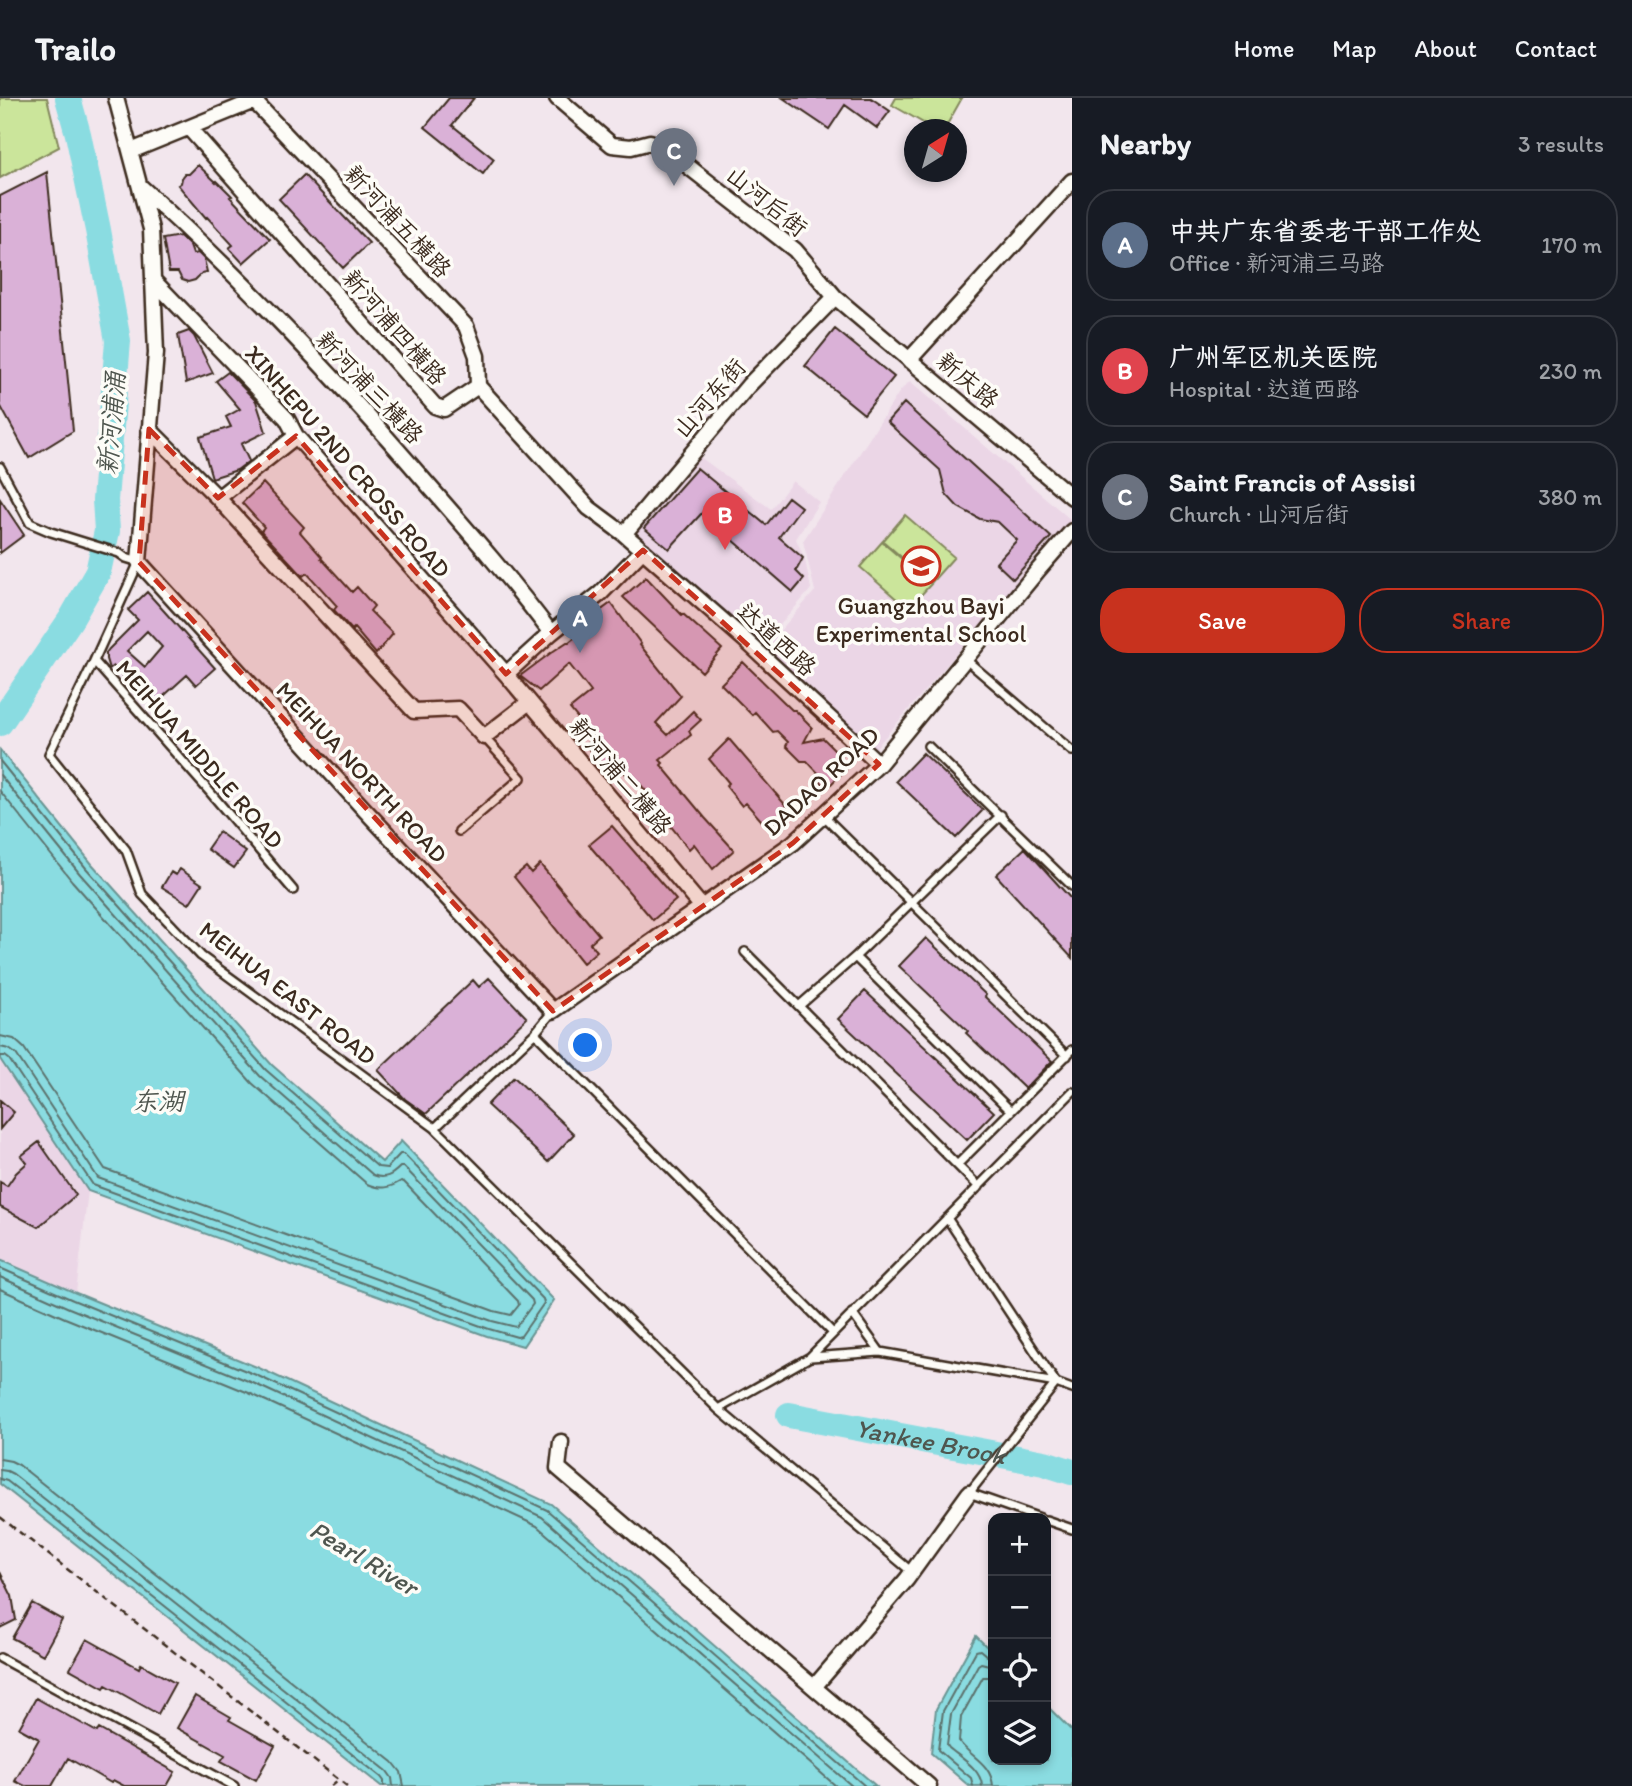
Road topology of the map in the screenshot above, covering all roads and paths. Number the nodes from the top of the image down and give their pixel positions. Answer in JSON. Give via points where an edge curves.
{"nodes":[{"id":1,"x":116,"y":98,"type":"edge"},
{"id":2,"x":557,"y":98,"type":"edge"},
{"id":3,"x":256,"y":100,"type":"edge"},
{"id":4,"x":189,"y":128,"type":"junction"},
{"id":5,"x":131,"y":151,"type":"junction"},
{"id":6,"x":1072,"y":181,"type":"edge"},
{"id":7,"x":140,"y":186,"type":"junction"},
{"id":8,"x":153,"y":280,"type":"junction"},
{"id":9,"x":835,"y":297,"type":"junction"},
{"id":10,"x":909,"y":360,"type":"junction"},
{"id":11,"x":478,"y":386,"type":"junction"},
{"id":12,"x":149,"y":429,"type":"junction"},
{"id":13,"x":296,"y":436,"type":"junction"},
{"id":14,"x":0,"y":467,"type":"edge"},
{"id":15,"x":1072,"y":497,"type":"edge"},
{"id":16,"x":218,"y":498,"type":"junction"},
{"id":17,"x":1072,"y":531,"type":"edge"},
{"id":18,"x":624,"y":534,"type":"junction"},
{"id":19,"x":1067,"y":547,"type":"edge"},
{"id":20,"x":643,"y":550,"type":"junction"},
{"id":21,"x":139,"y":562,"type":"junction"},
{"id":22,"x":551,"y":633,"type":"junction"},
{"id":23,"x":965,"y":659,"type":"junction"},
{"id":24,"x":94,"y":661,"type":"junction"},
{"id":25,"x":506,"y":674,"type":"junction"},
{"id":26,"x":528,"y":703,"type":"junction"},
{"id":27,"x":484,"y":737,"type":"junction"},
{"id":28,"x":928,"y":746,"type":"dead end"},
{"id":29,"x":1072,"y":751,"type":"edge"},
{"id":30,"x":879,"y":764,"type":"junction"},
{"id":31,"x":1001,"y":815,"type":"junction"},
{"id":32,"x":823,"y":816,"type":"junction"},
{"id":33,"x":459,"y":831,"type":"dead end"},
{"id":34,"x":1072,"y":886,"type":"edge"},
{"id":35,"x":293,"y":890,"type":"dead end"},
{"id":36,"x":911,"y":902,"type":"junction"},
{"id":37,"x":702,"y":907,"type":"junction"},
{"id":38,"x":745,"y":952,"type":"dead end"},
{"id":39,"x":855,"y":957,"type":"junction"},
{"id":40,"x":799,"y":1006,"type":"junction"},
{"id":41,"x":553,"y":1011,"type":"junction"},
{"id":42,"x":535,"y":1033,"type":"junction"},
{"id":43,"x":1069,"y":1053,"type":"edge"},
{"id":44,"x":1072,"y":1092,"type":"edge"},
{"id":45,"x":1011,"y":1111,"type":"junction"},
{"id":46,"x":435,"y":1128,"type":"junction"},
{"id":47,"x":957,"y":1165,"type":"junction"},
{"id":48,"x":979,"y":1187,"type":"junction"},
{"id":49,"x":947,"y":1219,"type":"junction"},
{"id":50,"x":852,"y":1313,"type":"junction"},
{"id":51,"x":833,"y":1333,"type":"junction"},
{"id":52,"x":880,"y":1352,"type":"junction"},
{"id":53,"x":810,"y":1357,"type":"junction"},
{"id":54,"x":1056,"y":1383,"type":"junction"},
{"id":55,"x":1072,"y":1390,"type":"edge"},
{"id":56,"x":718,"y":1409,"type":"junction"},
{"id":57,"x":561,"y":1442,"type":"dead end"},
{"id":58,"x":968,"y":1493,"type":"junction"},
{"id":59,"x":1026,"y":1513,"type":"edge"},
{"id":60,"x":0,"y":1517,"type":"edge"},
{"id":61,"x":1051,"y":1522,"type":"edge"},
{"id":62,"x":1072,"y":1530,"type":"edge"},
{"id":63,"x":912,"y":1572,"type":"junction"},
{"id":64,"x":0,"y":1658,"type":"edge"},
{"id":65,"x":814,"y":1687,"type":"junction"},
{"id":66,"x":338,"y":1779,"type":"junction"},
{"id":67,"x":234,"y":1786,"type":"edge"},
{"id":68,"x":331,"y":1786,"type":"edge"},
{"id":69,"x":347,"y":1786,"type":"edge"},
{"id":70,"x":929,"y":1786,"type":"edge"}],
"edges":[{"from":1,"to":5,"type":"street"},
{"from":2,"to":9,"type":"street","name":"山河后街","via":[[612,145],[650,142],[666,149],[795,250]]},
{"from":3,"to":4,"type":"street"},
{"from":3,"to":11,"type":"street","name":"新河浦五横路","via":[[466,326],[477,356]]},
{"from":4,"to":5,"type":"street"},
{"from":4,"to":11,"type":"street","name":"新河浦四横路","via":[[435,406],[444,409]]},
{"from":5,"to":7,"type":"street"},
{"from":6,"to":10,"type":"street"},
{"from":7,"to":8,"type":"street","via":[[151,229]]},
{"from":7,"to":22,"type":"street","name":"新河浦三横路","via":[[196,237],[363,410]]},
{"from":8,"to":12,"type":"street","via":[[156,353]]},
{"from":8,"to":13,"type":"street","name":"XINHEPU 2ND CROSS ROAD","via":[[287,419]]},
{"from":9,"to":10,"type":"street","name":"新庆路"},
{"from":9,"to":18,"type":"street","name":"山河东街","via":[[748,386]]},
{"from":10,"to":15,"type":"street","name":"新庆路"},
{"from":11,"to":18,"type":"street","name":"新河浦四横路","via":[[589,509]]},
{"from":12,"to":16,"type":"street"},
{"from":12,"to":21,"type":"street"},
{"from":13,"to":16,"type":"street"},
{"from":13,"to":25,"type":"street","name":"XINHEPU 2ND CROSS ROAD"},
{"from":14,"to":21,"type":"lane","via":[[30,523]]},
{"from":16,"to":27,"type":"street","via":[[414,712],[458,709]]},
{"from":17,"to":19,"type":"street","name":"DADAO ROAD"},
{"from":18,"to":20,"type":"street","name":"新河浦四横路"},
{"from":19,"to":23,"type":"street","name":"DADAO ROAD"},
{"from":20,"to":22,"type":"street","via":[[601,593]]},
{"from":20,"to":30,"type":"street","name":"达道西路"},
{"from":21,"to":24,"type":"lane","name":"MEIHUA MIDDLE ROAD"},
{"from":21,"to":41,"type":"street","name":"MEIHUA NORTH ROAD"},
{"from":22,"to":25,"type":"street"},
{"from":23,"to":29,"type":"lane"},
{"from":23,"to":30,"type":"street","name":"DADAO ROAD"},
{"from":24,"to":35,"type":"lane","name":"MEIHUA MIDDLE ROAD"},
{"from":24,"to":46,"type":"lane","name":"MEIHUA EAST ROAD","via":[[49,754],[126,850],[142,894],[201,956]]},
{"from":25,"to":26,"type":"street","name":"新河浦二横路"},
{"from":26,"to":27,"type":"street"},
{"from":26,"to":37,"type":"street","name":"新河浦二横路"},
{"from":27,"to":33,"type":"lane","via":[[521,778]]},
{"from":28,"to":31,"type":"lane"},
{"from":30,"to":32,"type":"street","name":"DADAO ROAD"},
{"from":31,"to":34,"type":"lane"},
{"from":31,"to":36,"type":"lane"},
{"from":32,"to":36,"type":"lane"},
{"from":32,"to":37,"type":"street","name":"DADAO ROAD","via":[[793,843]]},
{"from":36,"to":39,"type":"lane"},
{"from":36,"to":43,"type":"lane"},
{"from":37,"to":41,"type":"street","name":"DADAO ROAD"},
{"from":38,"to":40,"type":"lane"},
{"from":39,"to":40,"type":"lane"},
{"from":39,"to":45,"type":"lane"},
{"from":40,"to":47,"type":"lane"},
{"from":41,"to":42,"type":"lane"},
{"from":42,"to":46,"type":"lane"},
{"from":42,"to":51,"type":"lane"},
{"from":43,"to":45,"type":"lane"},
{"from":44,"to":48,"type":"lane"},
{"from":45,"to":47,"type":"lane"},
{"from":46,"to":56,"type":"lane"},
{"from":47,"to":48,"type":"lane"},
{"from":48,"to":49,"type":"lane"},
{"from":49,"to":50,"type":"lane"},
{"from":49,"to":54,"type":"lane"},
{"from":50,"to":51,"type":"lane"},
{"from":50,"to":52,"type":"lane"},
{"from":51,"to":53,"type":"lane"},
{"from":52,"to":53,"type":"lane"},
{"from":52,"to":54,"type":"lane"},
{"from":53,"to":56,"type":"lane"},
{"from":54,"to":55,"type":"lane"},
{"from":54,"to":58,"type":"lane"},
{"from":56,"to":63,"type":"lane"},
{"from":57,"to":65,"type":"street","via":[[558,1468]]},
{"from":58,"to":59,"type":"lane"},
{"from":58,"to":63,"type":"street"},
{"from":60,"to":66,"type":"path"},
{"from":61,"to":62,"type":"lane"},
{"from":63,"to":65,"type":"street"},
{"from":64,"to":67,"type":"lane"},
{"from":65,"to":70,"type":"street"},
{"from":66,"to":68,"type":"path"},
{"from":66,"to":69,"type":"path"}]}
